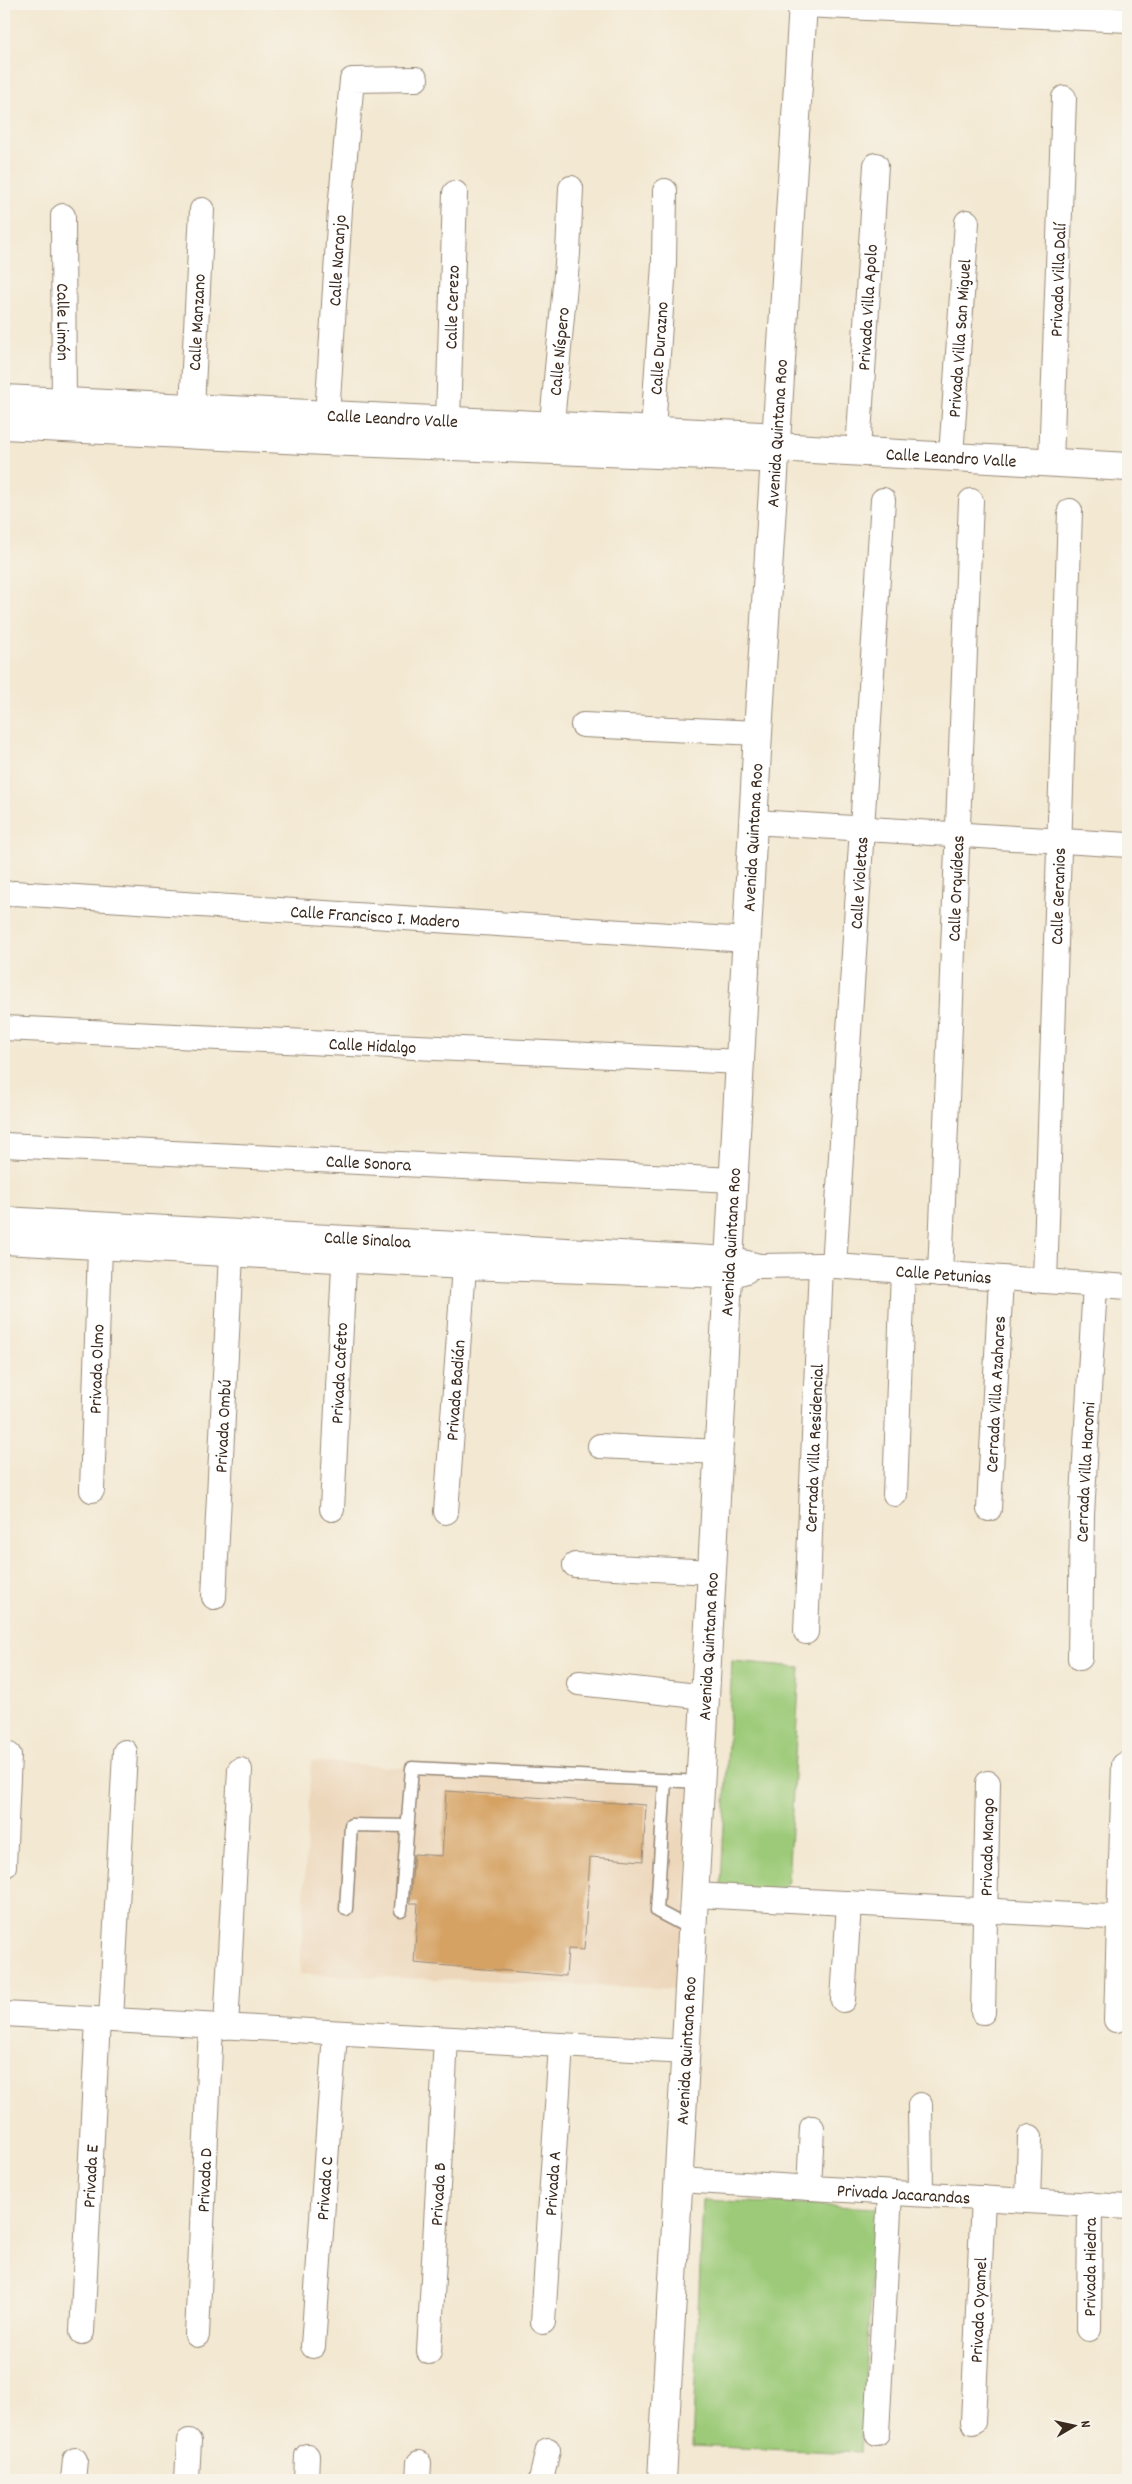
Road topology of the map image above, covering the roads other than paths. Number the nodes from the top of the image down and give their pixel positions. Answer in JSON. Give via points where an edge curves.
{"nodes":[{"id":1,"x":803,"y":4,"type":"edge"},
{"id":2,"x":1128,"y":20,"type":"edge"},
{"id":3,"x":416,"y":79,"type":"dead end"},
{"id":4,"x":1064,"y":98,"type":"dead end"},
{"id":5,"x":876,"y":165,"type":"dead end"},
{"id":6,"x":571,"y":188,"type":"dead end"},
{"id":7,"x":665,"y":191,"type":"dead end"},
{"id":8,"x":455,"y":193,"type":"dead end"},
{"id":9,"x":202,"y":210,"type":"dead end"},
{"id":10,"x":63,"y":216,"type":"dead end"},
{"id":11,"x":967,"y":222,"type":"dead end"},
{"id":12,"x":4,"y":398,"type":"edge"},
{"id":13,"x":65,"y":400,"type":"junction"},
{"id":14,"x":328,"y":414,"type":"junction"},
{"id":15,"x":191,"y":420,"type":"junction"},
{"id":16,"x":448,"y":421,"type":"junction"},
{"id":17,"x":4,"y":424,"type":"edge"},
{"id":18,"x":64,"y":428,"type":"junction"},
{"id":19,"x":653,"y":430,"type":"junction"},
{"id":20,"x":551,"y":438,"type":"junction"},
{"id":21,"x":325,"y":442,"type":"junction"},
{"id":22,"x":776,"y":447,"type":"junction"},
{"id":23,"x":858,"y":451,"type":"junction"},
{"id":24,"x":951,"y":456,"type":"junction"},
{"id":25,"x":1052,"y":462,"type":"junction"},
{"id":26,"x":1128,"y":466,"type":"edge"},
{"id":27,"x":883,"y":500,"type":"dead end"},
{"id":28,"x":971,"y":502,"type":"dead end"},
{"id":29,"x":1070,"y":511,"type":"dead end"},
{"id":30,"x":583,"y":725,"type":"dead end"},
{"id":31,"x":758,"y":733,"type":"junction"},
{"id":32,"x":754,"y":822,"type":"junction"},
{"id":33,"x":862,"y":828,"type":"junction"},
{"id":34,"x":958,"y":834,"type":"junction"},
{"id":35,"x":1059,"y":841,"type":"junction"},
{"id":36,"x":1128,"y":845,"type":"edge"},
{"id":37,"x":4,"y":895,"type":"edge"},
{"id":38,"x":747,"y":940,"type":"junction"},
{"id":39,"x":4,"y":1028,"type":"edge"},
{"id":40,"x":741,"y":1062,"type":"junction"},
{"id":41,"x":4,"y":1145,"type":"edge"},
{"id":42,"x":734,"y":1180,"type":"junction"},
{"id":43,"x":4,"y":1220,"type":"edge"},
{"id":44,"x":4,"y":1242,"type":"edge"},
{"id":45,"x":100,"y":1248,"type":"junction"},
{"id":46,"x":344,"y":1249,"type":"junction"},
{"id":47,"x":231,"y":1254,"type":"junction"},
{"id":48,"x":828,"y":1266,"type":"junction"},
{"id":49,"x":464,"y":1267,"type":"junction"},
{"id":50,"x":730,"y":1267,"type":"junction"},
{"id":51,"x":903,"y":1271,"type":"junction"},
{"id":52,"x":940,"y":1274,"type":"junction"},
{"id":53,"x":1001,"y":1278,"type":"junction"},
{"id":54,"x":1045,"y":1281,"type":"junction"},
{"id":55,"x":1095,"y":1285,"type":"junction"},
{"id":56,"x":1128,"y":1287,"type":"edge"},
{"id":57,"x":600,"y":1446,"type":"dead end"},
{"id":58,"x":719,"y":1452,"type":"junction"},
{"id":59,"x":92,"y":1490,"type":"dead end"},
{"id":60,"x":895,"y":1494,"type":"dead end"},
{"id":61,"x":332,"y":1509,"type":"dead end"},
{"id":62,"x":989,"y":1509,"type":"dead end"},
{"id":63,"x":446,"y":1512,"type":"dead end"},
{"id":64,"x":574,"y":1565,"type":"dead end"},
{"id":65,"x":713,"y":1572,"type":"junction"},
{"id":66,"x":214,"y":1597,"type":"dead end"},
{"id":67,"x":806,"y":1632,"type":"dead end"},
{"id":68,"x":1080,"y":1658,"type":"dead end"},
{"id":69,"x":579,"y":1683,"type":"dead end"},
{"id":70,"x":706,"y":1697,"type":"junction"},
{"id":71,"x":125,"y":1752,"type":"dead end"},
{"id":72,"x":9,"y":1755,"type":"dead end"},
{"id":73,"x":1124,"y":1765,"type":"dead end"},
{"id":74,"x":240,"y":1770,"type":"dead end"},
{"id":75,"x":665,"y":1780,"type":"junction"},
{"id":76,"x":701,"y":1782,"type":"junction"},
{"id":77,"x":988,"y":1783,"type":"dead end"},
{"id":78,"x":408,"y":1826,"type":"junction"},
{"id":79,"x":4,"y":1866,"type":"edge"},
{"id":80,"x":695,"y":1895,"type":"junction"},
{"id":81,"x":849,"y":1903,"type":"junction"},
{"id":82,"x":346,"y":1909,"type":"dead end"},
{"id":83,"x":401,"y":1910,"type":"dead end"},
{"id":84,"x":985,"y":1910,"type":"junction"},
{"id":85,"x":1124,"y":1918,"type":"edge"},
{"id":86,"x":693,"y":1930,"type":"junction"},
{"id":87,"x":843,"y":2000,"type":"dead end"},
{"id":88,"x":983,"y":2012,"type":"dead end"},
{"id":89,"x":4,"y":2014,"type":"edge"},
{"id":90,"x":105,"y":2020,"type":"junction"},
{"id":91,"x":1116,"y":2020,"type":"dead end"},
{"id":92,"x":218,"y":2026,"type":"junction"},
{"id":93,"x":335,"y":2032,"type":"junction"},
{"id":94,"x":446,"y":2039,"type":"junction"},
{"id":95,"x":561,"y":2045,"type":"junction"},
{"id":96,"x":686,"y":2052,"type":"junction"},
{"id":97,"x":920,"y":2105,"type":"dead end"},
{"id":98,"x":812,"y":2128,"type":"dead end"},
{"id":99,"x":1030,"y":2137,"type":"dead end"},
{"id":100,"x":679,"y":2180,"type":"junction"},
{"id":101,"x":809,"y":2188,"type":"junction"},
{"id":102,"x":890,"y":2192,"type":"junction"},
{"id":103,"x":921,"y":2194,"type":"junction"},
{"id":104,"x":983,"y":2198,"type":"junction"},
{"id":105,"x":1028,"y":2201,"type":"junction"},
{"id":106,"x":1090,"y":2204,"type":"junction"},
{"id":107,"x":1128,"y":2207,"type":"edge"},
{"id":108,"x":543,"y":2322,"type":"dead end"},
{"id":109,"x":1089,"y":2329,"type":"dead end"},
{"id":110,"x":82,"y":2332,"type":"dead end"},
{"id":111,"x":197,"y":2335,"type":"dead end"},
{"id":112,"x":313,"y":2346,"type":"dead end"},
{"id":113,"x":428,"y":2352,"type":"dead end"},
{"id":114,"x":973,"y":2422,"type":"dead end"},
{"id":115,"x":877,"y":2432,"type":"dead end"},
{"id":116,"x":189,"y":2441,"type":"dead end"},
{"id":117,"x":548,"y":2450,"type":"dead end"},
{"id":118,"x":307,"y":2456,"type":"dead end"},
{"id":119,"x":187,"y":2480,"type":"edge"},
{"id":120,"x":306,"y":2480,"type":"edge"},
{"id":121,"x":541,"y":2480,"type":"edge"},
{"id":122,"x":662,"y":2480,"type":"edge"}],
"edges":[{"from":1,"to":2,"type":"street"},
{"from":1,"to":22,"type":"main road","name":"Avenida Quintana Roo"},
{"from":3,"to":14,"type":"street","name":"Calle Naranjo","via":[[352,80],[340,208]]},
{"from":4,"to":25,"type":"street","name":"Privada Villa Dalí"},
{"from":5,"to":23,"type":"street","name":"Privada Villa Apolo"},
{"from":6,"to":20,"type":"street","name":"Calle Níspero"},
{"from":7,"to":19,"type":"street","name":"Calle Durazno","via":[[664,264]]},
{"from":8,"to":16,"type":"street","name":"Calle Cerezo"},
{"from":9,"to":15,"type":"street","name":"Calle Manzano"},
{"from":10,"to":13,"type":"street","name":"Calle Limón"},
{"from":11,"to":24,"type":"street","name":"Privada Villa San Miguel"},
{"from":12,"to":13,"type":"main road","name":"Calle Leandro Valle"},
{"from":13,"to":15,"type":"main road","name":"Calle Leandro Valle"},
{"from":13,"to":18,"type":"street","name":"Calle Limón"},
{"from":14,"to":15,"type":"main road","name":"Calle Leandro Valle"},
{"from":14,"to":16,"type":"main road","name":"Calle Leandro Valle"},
{"from":14,"to":21,"type":"street","name":"Calle Naranjo"},
{"from":15,"to":18,"type":"main road","name":"Calle Leandro Valle"},
{"from":15,"to":21,"type":"main road","name":"Calle Leandro Valle"},
{"from":16,"to":20,"type":"main road","name":"Calle Leandro Valle"},
{"from":17,"to":18,"type":"main road","name":"Calle Leandro Valle"},
{"from":19,"to":20,"type":"main road","name":"Calle Leandro Valle"},
{"from":19,"to":22,"type":"main road","name":"Calle Leandro Valle","via":[[761,436]]},
{"from":20,"to":21,"type":"main road","name":"Calle Leandro Valle"},
{"from":20,"to":22,"type":"main road","name":"Calle Leandro Valle","via":[[760,458]]},
{"from":22,"to":23,"type":"main road","name":"Calle Leandro Valle"},
{"from":22,"to":31,"type":"main road","name":"Avenida Quintana Roo"},
{"from":23,"to":24,"type":"main road","name":"Calle Leandro Valle"},
{"from":24,"to":25,"type":"main road","name":"Calle Leandro Valle"},
{"from":25,"to":26,"type":"main road","name":"Calle Leandro Valle"},
{"from":27,"to":33,"type":"street","name":"Calle Violetas"},
{"from":28,"to":34,"type":"street","name":"Calle Orquídeas"},
{"from":29,"to":35,"type":"street","name":"Calle Geranios"},
{"from":30,"to":31,"type":"street"},
{"from":31,"to":32,"type":"main road","name":"Avenida Quintana Roo"},
{"from":32,"to":33,"type":"street"},
{"from":32,"to":38,"type":"main road","name":"Avenida Quintana Roo"},
{"from":33,"to":34,"type":"street"},
{"from":33,"to":48,"type":"street","name":"Calle Violetas"},
{"from":34,"to":35,"type":"street"},
{"from":34,"to":52,"type":"street","name":"Calle Orquídeas"},
{"from":35,"to":36,"type":"street"},
{"from":35,"to":54,"type":"street","name":"Calle Geranios"},
{"from":37,"to":38,"type":"street","name":"Calle Francisco I. Madero","via":[[14,893]]},
{"from":38,"to":40,"type":"main road","name":"Avenida Quintana Roo"},
{"from":39,"to":40,"type":"street","name":"Calle Hidalgo"},
{"from":40,"to":42,"type":"main road","name":"Avenida Quintana Roo"},
{"from":41,"to":42,"type":"street","name":"Calle Sonora"},
{"from":42,"to":50,"type":"main road","name":"Avenida Quintana Roo"},
{"from":43,"to":46,"type":"street","name":"Calle Sinaloa"},
{"from":44,"to":45,"type":"street","name":"Calle Sinaloa"},
{"from":45,"to":47,"type":"street","name":"Calle Sinaloa"},
{"from":45,"to":59,"type":"street","name":"Privada Olmo"},
{"from":46,"to":47,"type":"street","name":"Calle Sinaloa"},
{"from":46,"to":49,"type":"street","name":"Calle Sinaloa"},
{"from":46,"to":50,"type":"street","name":"Calle Sinaloa"},
{"from":46,"to":61,"type":"street","name":"Privada Cafeto"},
{"from":47,"to":66,"type":"street","name":"Privada Ombú"},
{"from":48,"to":50,"type":"street","name":"Calle Petunias"},
{"from":48,"to":51,"type":"street","name":"Calle Petunias"},
{"from":48,"to":67,"type":"street","name":"Cerrada Villa Residencial"},
{"from":49,"to":50,"type":"street","name":"Calle Sinaloa"},
{"from":49,"to":63,"type":"street","name":"Privada Badián"},
{"from":50,"to":58,"type":"main road","name":"Avenida Quintana Roo"},
{"from":51,"to":52,"type":"street","name":"Calle Petunias"},
{"from":51,"to":60,"type":"street"},
{"from":52,"to":53,"type":"street","name":"Calle Petunias"},
{"from":53,"to":54,"type":"street","name":"Calle Petunias"},
{"from":53,"to":62,"type":"street","name":"Cerrada Villa Azahares"},
{"from":54,"to":55,"type":"street","name":"Calle Petunias"},
{"from":55,"to":56,"type":"street","name":"Calle Petunias"},
{"from":55,"to":68,"type":"street","name":"Cerrada Villa Haromi","via":[[1082,1514]]},
{"from":57,"to":58,"type":"street"},
{"from":58,"to":65,"type":"main road","name":"Avenida Quintana Roo"},
{"from":64,"to":65,"type":"street"},
{"from":65,"to":70,"type":"main road","name":"Avenida Quintana Roo"},
{"from":69,"to":70,"type":"street"},
{"from":70,"to":76,"type":"main road","name":"Avenida Quintana Roo"},
{"from":71,"to":90,"type":"street","name":"Privada E"},
{"from":72,"to":79,"type":"street"},
{"from":73,"to":85,"type":"street"},
{"from":74,"to":92,"type":"street","name":"Privada D"},
{"from":75,"to":76,"type":"lane"},
{"from":75,"to":78,"type":"lane","via":[[412,1768]]},
{"from":75,"to":86,"type":"lane","via":[[657,1911]]},
{"from":76,"to":80,"type":"main road","name":"Avenida Quintana Roo"},
{"from":77,"to":84,"type":"street","name":"Privada Mango"},
{"from":78,"to":82,"type":"lane","via":[[351,1825]]},
{"from":78,"to":83,"type":"lane"},
{"from":80,"to":81,"type":"street"},
{"from":80,"to":86,"type":"main road","name":"Avenida Quintana Roo"},
{"from":81,"to":84,"type":"street"},
{"from":81,"to":87,"type":"street"},
{"from":84,"to":85,"type":"street"},
{"from":84,"to":88,"type":"street","name":"Privada Mango"},
{"from":85,"to":91,"type":"street"},
{"from":86,"to":96,"type":"main road","name":"Avenida Quintana Roo"},
{"from":89,"to":90,"type":"street"},
{"from":90,"to":92,"type":"street"},
{"from":90,"to":110,"type":"street","name":"Privada E"},
{"from":92,"to":93,"type":"street"},
{"from":92,"to":111,"type":"street","name":"Privada D"},
{"from":93,"to":94,"type":"street"},
{"from":93,"to":112,"type":"street","name":"Privada C"},
{"from":94,"to":95,"type":"street"},
{"from":94,"to":113,"type":"street","name":"Privada B"},
{"from":95,"to":96,"type":"street"},
{"from":95,"to":108,"type":"street","name":"Privada A"},
{"from":96,"to":100,"type":"main road","name":"Avenida Quintana Roo"},
{"from":97,"to":103,"type":"street"},
{"from":98,"to":101,"type":"street"},
{"from":99,"to":105,"type":"street"},
{"from":100,"to":101,"type":"street","name":"Privada Jacarandas"},
{"from":100,"to":122,"type":"main road","name":"Avenida Quintana Roo"},
{"from":101,"to":102,"type":"street","name":"Privada Jacarandas"},
{"from":102,"to":103,"type":"street","name":"Privada Jacarandas"},
{"from":102,"to":115,"type":"street"},
{"from":103,"to":104,"type":"street","name":"Privada Jacarandas"},
{"from":104,"to":105,"type":"street","name":"Privada Jacarandas"},
{"from":104,"to":114,"type":"street","name":"Privada Oyamel"},
{"from":105,"to":106,"type":"street","name":"Privada Jacarandas"},
{"from":106,"to":107,"type":"street","name":"Privada Jacarandas"},
{"from":106,"to":109,"type":"street","name":"Privada Hiedra"},
{"from":116,"to":119,"type":"street"},
{"from":117,"to":121,"type":"street"},
{"from":118,"to":120,"type":"street"}]}
